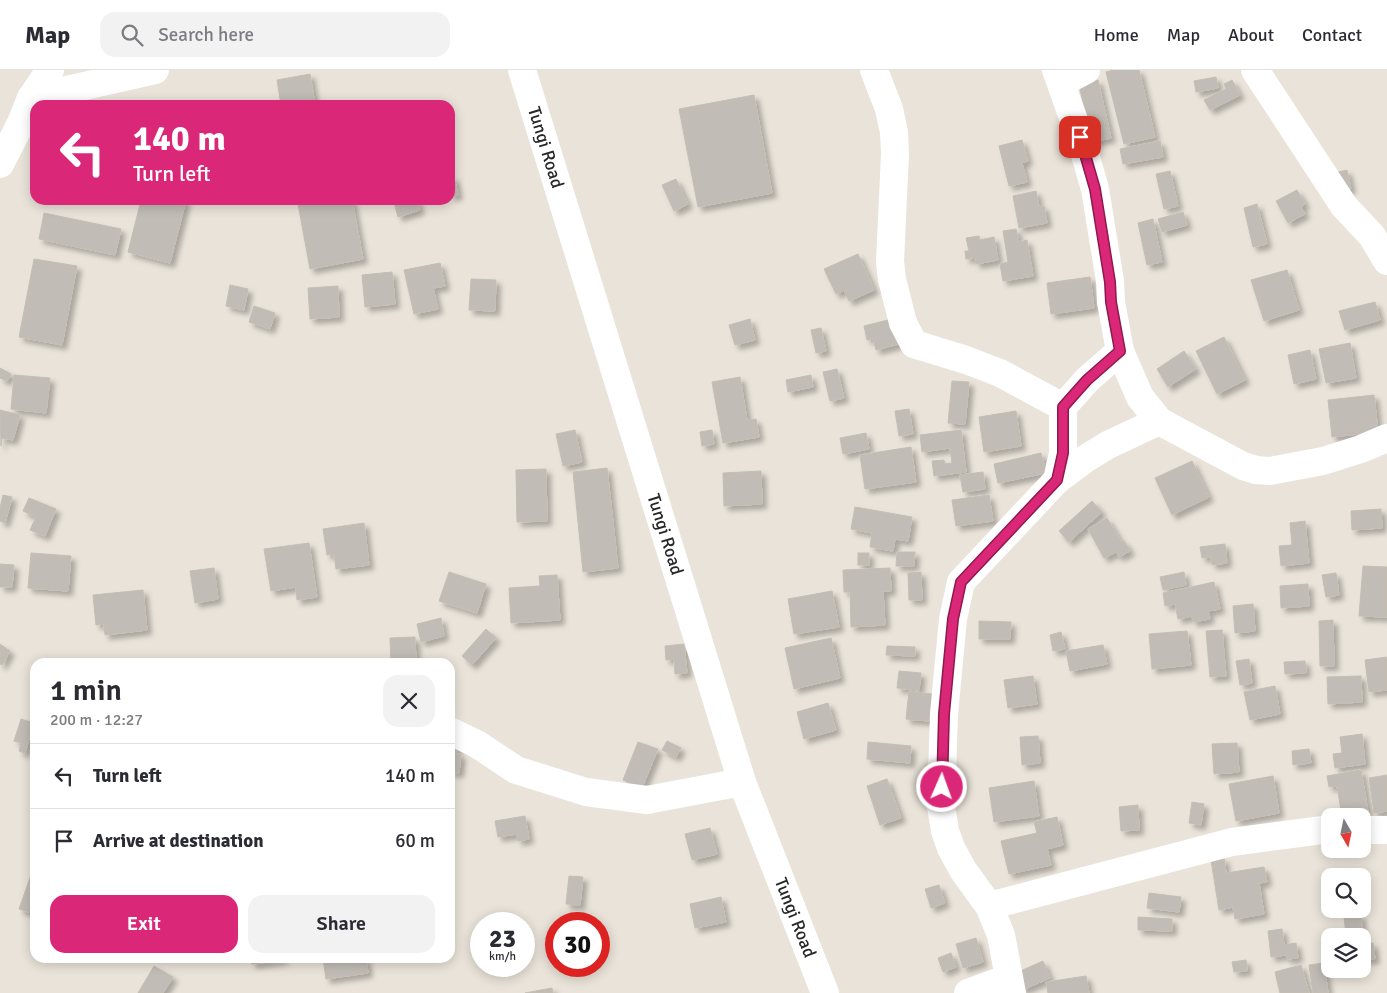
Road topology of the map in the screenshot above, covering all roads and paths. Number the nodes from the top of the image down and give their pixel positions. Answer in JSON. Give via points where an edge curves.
{"nodes":[{"id":1,"x":50,"y":70,"type":"edge"},
{"id":2,"x":155,"y":70,"type":"edge"},
{"id":3,"x":522,"y":70,"type":"edge"},
{"id":4,"x":874,"y":70,"type":"edge"},
{"id":5,"x":1086,"y":70,"type":"edge"},
{"id":6,"x":1255,"y":70,"type":"edge"},
{"id":7,"x":1059,"y":76,"type":"edge"},
{"id":8,"x":31,"y":98,"type":"joint"},
{"id":9,"x":30,"y":100,"type":"edge"},
{"id":10,"x":0,"y":164,"type":"edge"},
{"id":11,"x":1387,"y":261,"type":"edge"},
{"id":12,"x":1120,"y":351,"type":"junction"},
{"id":13,"x":1063,"y":407,"type":"junction"},
{"id":14,"x":1159,"y":421,"type":"junction"},
{"id":15,"x":1387,"y":438,"type":"edge"},
{"id":16,"x":1057,"y":480,"type":"junction"},
{"id":17,"x":455,"y":733,"type":"edge"},
{"id":18,"x":742,"y":782,"type":"junction"},
{"id":19,"x":1321,"y":830,"type":"edge"},
{"id":20,"x":1371,"y":830,"type":"edge"},
{"id":21,"x":1387,"y":830,"type":"edge"},
{"id":22,"x":989,"y":906,"type":"junction"},
{"id":23,"x":1011,"y":986,"type":"edge"},
{"id":24,"x":825,"y":993,"type":"edge"},
{"id":25,"x":968,"y":993,"type":"edge"}],
"edges":[{"from":1,"to":8,"type":"street"},
{"from":2,"to":8,"type":"street"},
{"from":3,"to":18,"type":"street","name":"Tungi Road"},
{"from":4,"to":13,"type":"street","via":[[894,132],[890,262],[906,330],[914,344],[1000,373]]},
{"from":5,"to":7,"type":"street"},
{"from":6,"to":11,"type":"street","via":[[1344,206],[1372,236]]},
{"from":7,"to":12,"type":"street","via":[[1095,189]]},
{"from":9,"to":10,"type":"street"},
{"from":12,"to":13,"type":"street"},
{"from":12,"to":14,"type":"street","via":[[1140,397]]},
{"from":13,"to":16,"type":"street","via":[[1063,453]]},
{"from":14,"to":15,"type":"street","via":[[1256,470],[1270,471],[1342,455]]},
{"from":14,"to":16,"type":"street","via":[[1108,445]]},
{"from":16,"to":22,"type":"street","via":[[961,582],[953,619],[944,714],[941,806],[951,848]]},
{"from":17,"to":18,"type":"street","via":[[516,770],[586,792],[647,800]]},
{"from":18,"to":24,"type":"street","name":"Tungi Road"},
{"from":19,"to":22,"type":"street","via":[[1232,842]]},
{"from":20,"to":21,"type":"street"},
{"from":22,"to":23,"type":"street","via":[[1001,935]]},
{"from":23,"to":25,"type":"street"}]}
